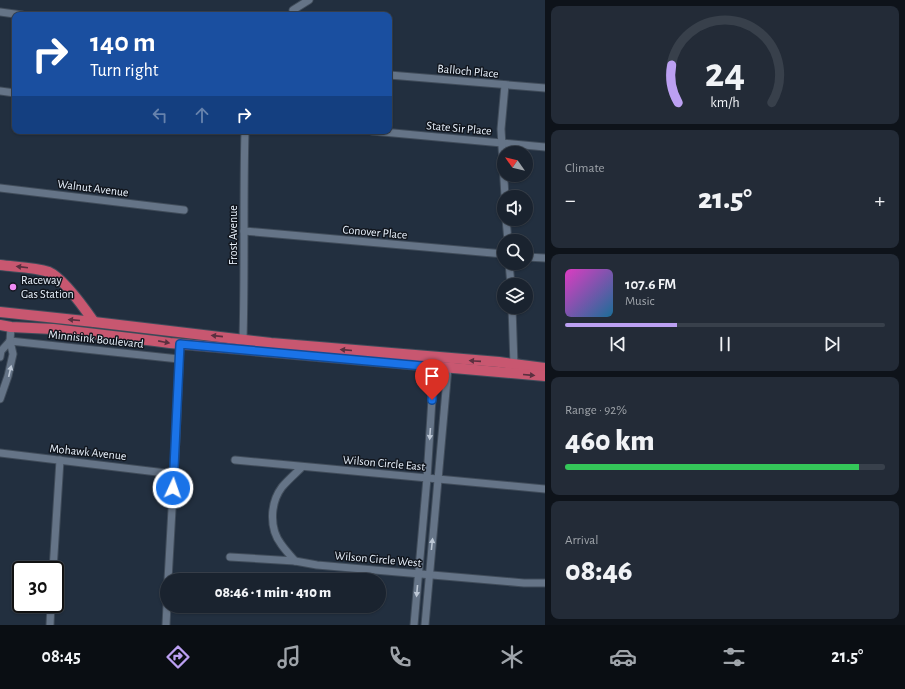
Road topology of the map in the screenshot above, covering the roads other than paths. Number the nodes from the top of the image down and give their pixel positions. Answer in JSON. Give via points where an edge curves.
{"nodes":[{"id":1,"x":308,"y":0,"type":"edge"},
{"id":2,"x":293,"y":10,"type":"dead end"},
{"id":3,"x":0,"y":12,"type":"edge"},
{"id":4,"x":12,"y":14,"type":"edge"},
{"id":5,"x":392,"y":75,"type":"edge"},
{"id":6,"x":505,"y":85,"type":"junction"},
{"id":7,"x":545,"y":88,"type":"edge"},
{"id":8,"x":0,"y":91,"type":"edge"},
{"id":9,"x":12,"y":93,"type":"edge"},
{"id":10,"x":392,"y":133,"type":"edge"},
{"id":11,"x":245,"y":134,"type":"edge"},
{"id":12,"x":502,"y":143,"type":"junction"},
{"id":13,"x":545,"y":147,"type":"edge"},
{"id":14,"x":0,"y":188,"type":"edge"},
{"id":15,"x":505,"y":190,"type":"edge"},
{"id":16,"x":184,"y":210,"type":"dead end"},
{"id":17,"x":244,"y":231,"type":"junction"},
{"id":18,"x":497,"y":253,"type":"edge"},
{"id":19,"x":533,"y":257,"type":"edge"},
{"id":20,"x":545,"y":258,"type":"edge"},
{"id":21,"x":0,"y":265,"type":"edge"},
{"id":22,"x":0,"y":312,"type":"edge"},
{"id":23,"x":512,"y":314,"type":"edge"},
{"id":24,"x":94,"y":322,"type":"junction"},
{"id":25,"x":0,"y":325,"type":"edge"},
{"id":26,"x":11,"y":327,"type":"junction"},
{"id":27,"x":243,"y":339,"type":"junction"},
{"id":28,"x":10,"y":341,"type":"junction"},
{"id":29,"x":180,"y":344,"type":"junction"},
{"id":30,"x":0,"y":357,"type":"edge"},
{"id":31,"x":179,"y":359,"type":"junction"},
{"id":32,"x":514,"y":365,"type":"junction"},
{"id":33,"x":434,"y":367,"type":"junction"},
{"id":34,"x":448,"y":368,"type":"junction"},
{"id":35,"x":545,"y":368,"type":"edge"},
{"id":36,"x":545,"y":376,"type":"edge"},
{"id":37,"x":0,"y":399,"type":"edge"},
{"id":38,"x":0,"y":454,"type":"edge"},
{"id":39,"x":60,"y":460,"type":"junction"},
{"id":40,"x":235,"y":460,"type":"dead end"},
{"id":41,"x":302,"y":467,"type":"junction"},
{"id":42,"x":174,"y":474,"type":"junction"},
{"id":43,"x":427,"y":478,"type":"junction"},
{"id":44,"x":438,"y":479,"type":"junction"},
{"id":45,"x":545,"y":489,"type":"edge"},
{"id":46,"x":230,"y":557,"type":"dead end"},
{"id":47,"x":54,"y":561,"type":"edge"},
{"id":48,"x":295,"y":561,"type":"junction"},
{"id":49,"x":168,"y":573,"type":"edge"},
{"id":50,"x":418,"y":574,"type":"junction"},
{"id":51,"x":429,"y":575,"type":"junction"},
{"id":52,"x":545,"y":583,"type":"edge"},
{"id":53,"x":51,"y":613,"type":"edge"},
{"id":54,"x":167,"y":613,"type":"edge"},
{"id":55,"x":50,"y":625,"type":"edge"},
{"id":56,"x":166,"y":625,"type":"edge"},
{"id":57,"x":414,"y":625,"type":"edge"},
{"id":58,"x":425,"y":625,"type":"edge"}],
"edges":[{"from":1,"to":2,"type":"street"},
{"from":3,"to":4,"type":"street"},
{"from":5,"to":6,"type":"street","name":"Balloch Place"},
{"from":6,"to":7,"type":"street","name":"Balloch Place"},
{"from":6,"to":12,"type":"street"},
{"from":8,"to":9,"type":"street"},
{"from":10,"to":12,"type":"street","name":"State Sir Place"},
{"from":11,"to":17,"type":"street","name":"Frost Avenue"},
{"from":12,"to":13,"type":"street","name":"State Sir Place"},
{"from":12,"to":15,"type":"street"},
{"from":14,"to":16,"type":"street","name":"Walnut Avenue"},
{"from":17,"to":18,"type":"street","name":"Conover Place"},
{"from":17,"to":27,"type":"street","name":"Frost Avenue"},
{"from":19,"to":20,"type":"street"},
{"from":24,"to":21,"type":"highway","one_way":true,"via":[[54,274],[37,269]]},
{"from":24,"to":22,"type":"highway","one_way":true},
{"from":23,"to":32,"type":"street"},
{"from":27,"to":24,"type":"highway","one_way":true},
{"from":25,"to":26,"type":"highway"},
{"from":26,"to":28,"type":"street"},
{"from":26,"to":29,"type":"highway","one_way":true,"via":[[53,329]]},
{"from":32,"to":27,"type":"highway","one_way":true},
{"from":28,"to":30,"type":"street","via":[[1,351]]},
{"from":28,"to":31,"type":"street","name":"Minnisink Boulevard"},
{"from":37,"to":28,"type":"street","one_way":true,"via":[[13,354]]},
{"from":29,"to":31,"type":"street"},
{"from":29,"to":33,"type":"highway"},
{"from":31,"to":42,"type":"street"},
{"from":32,"to":35,"type":"highway"},
{"from":33,"to":34,"type":"highway"},
{"from":33,"to":43,"type":"street","one_way":true},
{"from":34,"to":36,"type":"highway","one_way":true},
{"from":34,"to":44,"type":"street"},
{"from":38,"to":39,"type":"street","name":"Mohawk Avenue"},
{"from":39,"to":42,"type":"street","name":"Mohawk Avenue"},
{"from":39,"to":47,"type":"street"},
{"from":40,"to":41,"type":"street","name":"Wilson Circle East"},
{"from":41,"to":43,"type":"street","name":"Wilson Circle East"},
{"from":41,"to":48,"type":"street","via":[[279,492],[272,513],[276,536]]},
{"from":42,"to":49,"type":"street"},
{"from":43,"to":44,"type":"street","name":"Wilson Circle East"},
{"from":43,"to":50,"type":"street"},
{"from":44,"to":45,"type":"street","name":"Wilson Circle East"},
{"from":51,"to":44,"type":"street","one_way":true},
{"from":46,"to":48,"type":"street","name":"Wilson Circle West"},
{"from":48,"to":50,"type":"street","name":"Wilson Circle West"},
{"from":50,"to":51,"type":"street","name":"Wilson Circle West"},
{"from":50,"to":57,"type":"street","one_way":true},
{"from":51,"to":52,"type":"street","name":"Wilson Circle West","via":[[524,584]]},
{"from":51,"to":58,"type":"street"},
{"from":53,"to":55,"type":"street"},
{"from":54,"to":56,"type":"street"}]}
